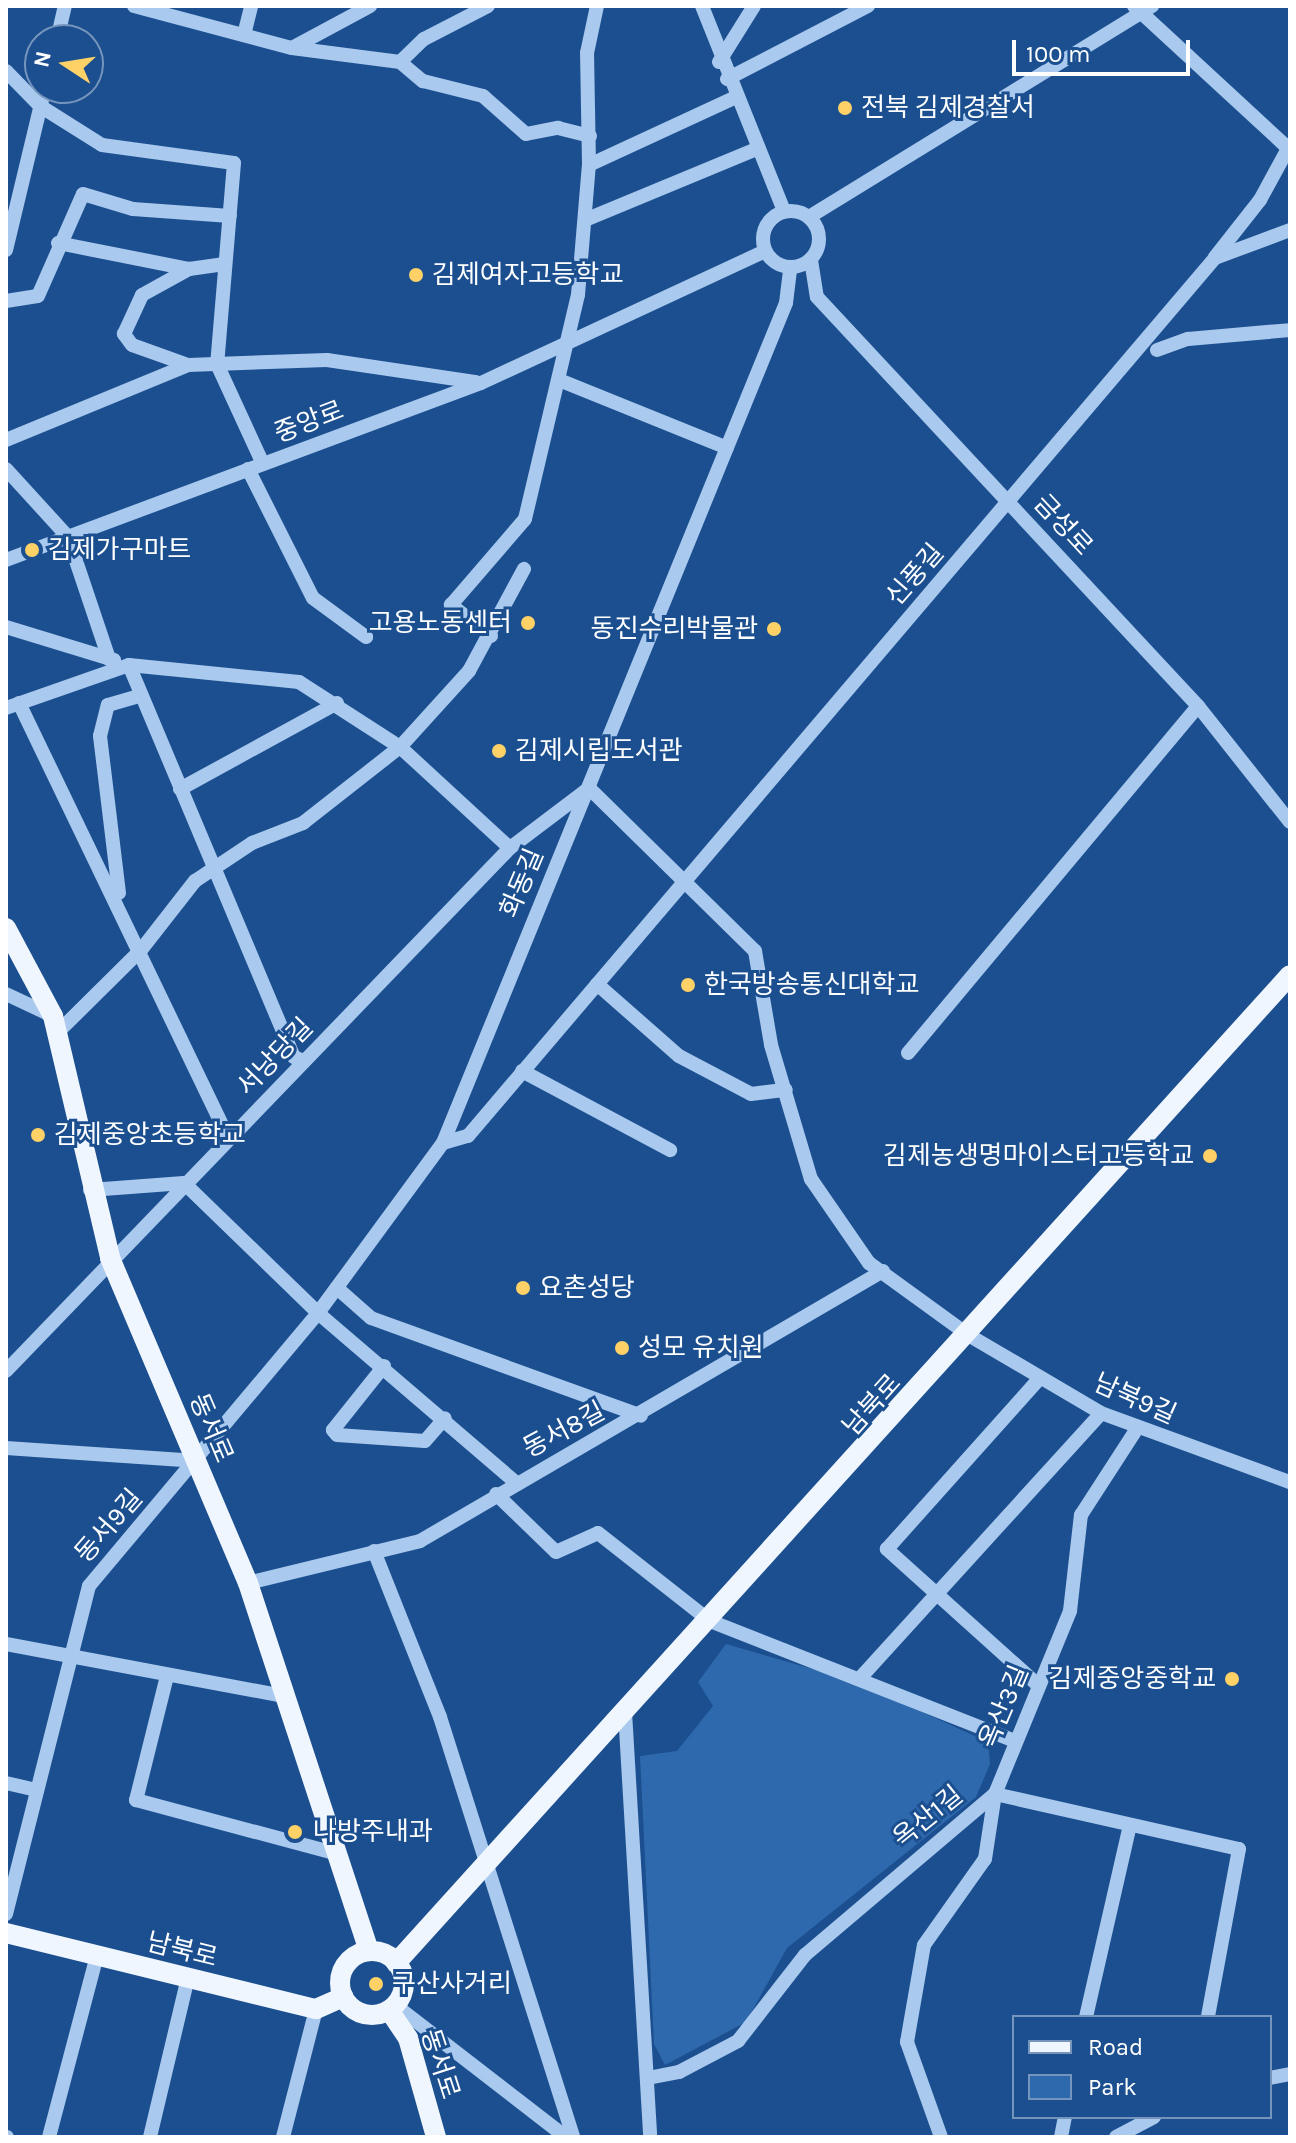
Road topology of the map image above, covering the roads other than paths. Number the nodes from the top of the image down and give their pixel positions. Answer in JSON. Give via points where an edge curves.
{"nodes":[{"id":1,"x":134,"y":6,"type":"edge"},
{"id":2,"x":251,"y":6,"type":"edge"},
{"id":3,"x":370,"y":6,"type":"edge"},
{"id":4,"x":488,"y":6,"type":"edge"},
{"id":5,"x":597,"y":6,"type":"edge"},
{"id":6,"x":702,"y":6,"type":"edge"},
{"id":7,"x":754,"y":6,"type":"edge"},
{"id":8,"x":868,"y":6,"type":"edge"},
{"id":9,"x":1152,"y":6,"type":"edge"},
{"id":10,"x":1136,"y":10,"type":"edge"},
{"id":11,"x":244,"y":35,"type":"junction"},
{"id":12,"x":292,"y":48,"type":"junction"},
{"id":13,"x":400,"y":62,"type":"junction"},
{"id":14,"x":719,"y":62,"type":"junction"},
{"id":15,"x":6,"y":71,"type":"edge"},
{"id":16,"x":727,"y":79,"type":"junction"},
{"id":17,"x":734,"y":98,"type":"junction"},
{"id":18,"x":40,"y":106,"type":"junction"},
{"id":19,"x":590,"y":136,"type":"junction"},
{"id":20,"x":1289,"y":146,"type":"edge"},
{"id":21,"x":754,"y":150,"type":"junction"},
{"id":22,"x":589,"y":165,"type":"junction"},
{"id":23,"x":784,"y":211,"type":"junction"},
{"id":24,"x":230,"y":216,"type":"junction"},
{"id":25,"x":809,"y":217,"type":"junction"},
{"id":26,"x":585,"y":220,"type":"junction"},
{"id":27,"x":1290,"y":230,"type":"edge"},
{"id":28,"x":58,"y":243,"type":"junction"},
{"id":29,"x":6,"y":250,"type":"edge"},
{"id":30,"x":765,"y":251,"type":"junction"},
{"id":31,"x":1215,"y":258,"type":"junction"},
{"id":32,"x":811,"y":260,"type":"junction"},
{"id":33,"x":225,"y":264,"type":"junction"},
{"id":34,"x":790,"y":268,"type":"junction"},
{"id":35,"x":189,"y":269,"type":"junction"},
{"id":36,"x":6,"y":301,"type":"edge"},
{"id":37,"x":1290,"y":330,"type":"edge"},
{"id":38,"x":564,"y":346,"type":"junction"},
{"id":39,"x":1157,"y":350,"type":"dead end"},
{"id":40,"x":217,"y":364,"type":"junction"},
{"id":41,"x":188,"y":365,"type":"junction"},
{"id":42,"x":559,"y":380,"type":"junction"},
{"id":43,"x":481,"y":383,"type":"junction"},
{"id":44,"x":6,"y":440,"type":"edge"},
{"id":45,"x":727,"y":448,"type":"junction"},
{"id":46,"x":263,"y":464,"type":"junction"},
{"id":47,"x":6,"y":469,"type":"edge"},
{"id":48,"x":248,"y":469,"type":"junction"},
{"id":49,"x":1010,"y":503,"type":"junction"},
{"id":50,"x":68,"y":537,"type":"junction"},
{"id":51,"x":6,"y":560,"type":"edge"},
{"id":52,"x":524,"y":569,"type":"dead end"},
{"id":53,"x":6,"y":627,"type":"edge"},
{"id":54,"x":491,"y":636,"type":"junction"},
{"id":55,"x":366,"y":637,"type":"dead end"},
{"id":56,"x":109,"y":659,"type":"junction"},
{"id":57,"x":129,"y":665,"type":"junction"},
{"id":58,"x":142,"y":695,"type":"junction"},
{"id":59,"x":337,"y":703,"type":"junction"},
{"id":60,"x":12,"y":705,"type":"edge"},
{"id":61,"x":1198,"y":706,"type":"junction"},
{"id":62,"x":400,"y":747,"type":"junction"},
{"id":63,"x":589,"y":788,"type":"junction"},
{"id":64,"x":180,"y":789,"type":"junction"},
{"id":65,"x":1290,"y":822,"type":"edge"},
{"id":66,"x":510,"y":848,"type":"junction"},
{"id":67,"x":212,"y":869,"type":"junction"},
{"id":68,"x":683,"y":876,"type":"junction"},
{"id":69,"x":122,"y":909,"type":"junction"},
{"id":70,"x":6,"y":928,"type":"edge"},
{"id":71,"x":141,"y":950,"type":"junction"},
{"id":72,"x":1290,"y":975,"type":"edge"},
{"id":73,"x":597,"y":984,"type":"junction"},
{"id":74,"x":6,"y":994,"type":"edge"},
{"id":75,"x":55,"y":1025,"type":"junction"},
{"id":76,"x":908,"y":1053,"type":"dead end"},
{"id":77,"x":304,"y":1061,"type":"junction"},
{"id":78,"x":522,"y":1071,"type":"junction"},
{"id":79,"x":786,"y":1090,"type":"junction"},
{"id":80,"x":228,"y":1138,"type":"junction"},
{"id":81,"x":443,"y":1143,"type":"junction"},
{"id":82,"x":670,"y":1150,"type":"dead end"},
{"id":83,"x":184,"y":1183,"type":"junction"},
{"id":84,"x":90,"y":1190,"type":"junction"},
{"id":85,"x":110,"y":1258,"type":"junction"},
{"id":86,"x":883,"y":1271,"type":"junction"},
{"id":87,"x":337,"y":1288,"type":"junction"},
{"id":88,"x":318,"y":1313,"type":"junction"},
{"id":89,"x":970,"y":1336,"type":"junction"},
{"id":90,"x":384,"y":1366,"type":"junction"},
{"id":91,"x":6,"y":1371,"type":"edge"},
{"id":92,"x":1040,"y":1378,"type":"junction"},
{"id":93,"x":1101,"y":1413,"type":"junction"},
{"id":94,"x":641,"y":1416,"type":"junction"},
{"id":95,"x":445,"y":1418,"type":"junction"},
{"id":96,"x":1136,"y":1430,"type":"junction"},
{"id":97,"x":6,"y":1448,"type":"edge"},
{"id":98,"x":198,"y":1461,"type":"junction"},
{"id":99,"x":1290,"y":1482,"type":"edge"},
{"id":100,"x":516,"y":1483,"type":"junction"},
{"id":101,"x":496,"y":1494,"type":"junction"},
{"id":102,"x":374,"y":1551,"type":"junction"},
{"id":103,"x":248,"y":1583,"type":"junction"},
{"id":104,"x":938,"y":1594,"type":"junction"},
{"id":105,"x":710,"y":1621,"type":"junction"},
{"id":106,"x":6,"y":1644,"type":"edge"},
{"id":107,"x":69,"y":1655,"type":"junction"},
{"id":108,"x":167,"y":1676,"type":"junction"},
{"id":109,"x":862,"y":1676,"type":"junction"},
{"id":110,"x":1039,"y":1686,"type":"junction"},
{"id":111,"x":284,"y":1696,"type":"junction"},
{"id":112,"x":625,"y":1712,"type":"junction"},
{"id":113,"x":1014,"y":1741,"type":"junction"},
{"id":114,"x":6,"y":1783,"type":"edge"},
{"id":115,"x":36,"y":1790,"type":"junction"},
{"id":116,"x":995,"y":1794,"type":"junction"},
{"id":117,"x":1130,"y":1825,"type":"junction"},
{"id":118,"x":337,"y":1854,"type":"junction"},
{"id":119,"x":488,"y":1866,"type":"junction"},
{"id":120,"x":6,"y":1914,"type":"edge"},
{"id":121,"x":6,"y":1933,"type":"edge"},
{"id":122,"x":369,"y":1951,"type":"junction"},
{"id":123,"x":97,"y":1955,"type":"junction"},
{"id":124,"x":396,"y":1963,"type":"junction"},
{"id":125,"x":188,"y":1978,"type":"junction"},
{"id":126,"x":343,"y":1997,"type":"junction"},
{"id":127,"x":392,"y":2008,"type":"junction"},
{"id":128,"x":316,"y":2009,"type":"junction"},
{"id":129,"x":1086,"y":2015,"type":"edge"},
{"id":130,"x":1208,"y":2015,"type":"edge"},
{"id":131,"x":648,"y":2078,"type":"junction"},
{"id":132,"x":1150,"y":2119,"type":"edge"},
{"id":133,"x":49,"y":2137,"type":"edge"},
{"id":134,"x":150,"y":2137,"type":"edge"},
{"id":135,"x":283,"y":2137,"type":"edge"},
{"id":136,"x":436,"y":2137,"type":"edge"},
{"id":137,"x":566,"y":2137,"type":"edge"},
{"id":138,"x":573,"y":2137,"type":"edge"},
{"id":139,"x":650,"y":2137,"type":"edge"},
{"id":140,"x":941,"y":2137,"type":"edge"},
{"id":141,"x":1116,"y":2137,"type":"edge"}],
"edges":[{"from":1,"to":11,"type":"street"},
{"from":2,"to":11,"type":"street"},
{"from":3,"to":12,"type":"street"},
{"from":4,"to":13,"type":"street","via":[[424,39]]},
{"from":5,"to":19,"type":"street","via":[[587,53]]},
{"from":6,"to":14,"type":"street"},
{"from":7,"to":14,"type":"street"},
{"from":8,"to":16,"type":"street"},
{"from":9,"to":10,"type":"street"},
{"from":10,"to":20,"type":"street"},
{"from":10,"to":25,"type":"street"},
{"from":11,"to":12,"type":"street"},
{"from":12,"to":13,"type":"street"},
{"from":13,"to":19,"type":"street","via":[[423,81],[483,96],[526,134],[558,128]]},
{"from":14,"to":16,"type":"street"},
{"from":15,"to":18,"type":"street"},
{"from":16,"to":17,"type":"street"},
{"from":17,"to":21,"type":"street"},
{"from":17,"to":22,"type":"street"},
{"from":18,"to":24,"type":"street","via":[[122,152],[234,163]]},
{"from":18,"to":29,"type":"street"},
{"from":19,"to":22,"type":"street"},
{"from":20,"to":31,"type":"street"},
{"from":21,"to":23,"type":"street"},
{"from":21,"to":26,"type":"street"},
{"from":22,"to":26,"type":"street"},
{"from":23,"to":25,"type":"street"},
{"from":23,"to":30,"type":"street","via":[[762,233]]},
{"from":24,"to":28,"type":"street","via":[[133,209],[83,194]]},
{"from":24,"to":33,"type":"street"},
{"from":25,"to":32,"type":"street","via":[[819,241]]},
{"from":26,"to":38,"type":"street"},
{"from":27,"to":31,"type":"street","name":"신풍길"},
{"from":28,"to":35,"type":"street"},
{"from":28,"to":36,"type":"street","via":[[38,296]]},
{"from":30,"to":34,"type":"street"},
{"from":30,"to":38,"type":"street","name":"중앙로"},
{"from":31,"to":49,"type":"street","name":"신풍길"},
{"from":32,"to":34,"type":"street"},
{"from":32,"to":49,"type":"street","name":"금성로","via":[[817,297]]},
{"from":33,"to":35,"type":"street"},
{"from":33,"to":40,"type":"street"},
{"from":34,"to":45,"type":"street","name":"화동길","via":[[793,285]]},
{"from":35,"to":41,"type":"street","via":[[142,295],[124,334],[132,345]]},
{"from":37,"to":39,"type":"street","via":[[1188,339]]},
{"from":38,"to":42,"type":"street"},
{"from":38,"to":43,"type":"street","name":"중앙로"},
{"from":40,"to":41,"type":"street"},
{"from":40,"to":43,"type":"street","via":[[327,360]]},
{"from":40,"to":46,"type":"street"},
{"from":41,"to":44,"type":"street"},
{"from":42,"to":45,"type":"street"},
{"from":42,"to":54,"type":"street","via":[[525,519],[451,605]]},
{"from":43,"to":46,"type":"street","name":"중앙로"},
{"from":45,"to":63,"type":"street","name":"화동길"},
{"from":46,"to":48,"type":"street","name":"중앙로"},
{"from":47,"to":50,"type":"street"},
{"from":48,"to":50,"type":"street","name":"중앙로"},
{"from":48,"to":55,"type":"street","via":[[313,598]]},
{"from":49,"to":61,"type":"street","name":"금성로"},
{"from":49,"to":68,"type":"street","name":"신풍길"},
{"from":50,"to":51,"type":"street","name":"중앙로"},
{"from":50,"to":56,"type":"street"},
{"from":52,"to":54,"type":"street"},
{"from":53,"to":56,"type":"street"},
{"from":54,"to":62,"type":"street"},
{"from":56,"to":57,"type":"street"},
{"from":57,"to":58,"type":"street"},
{"from":57,"to":59,"type":"street","via":[[264,674],[299,682]]},
{"from":57,"to":60,"type":"street"},
{"from":58,"to":64,"type":"street"},
{"from":58,"to":69,"type":"street","via":[[108,705],[100,736]]},
{"from":59,"to":62,"type":"street"},
{"from":59,"to":64,"type":"street"},
{"from":60,"to":69,"type":"street"},
{"from":61,"to":65,"type":"street","name":"금성로"},
{"from":61,"to":76,"type":"street"},
{"from":62,"to":66,"type":"street"},
{"from":62,"to":67,"type":"street","via":[[303,823]]},
{"from":63,"to":66,"type":"street","name":"서낭당길"},
{"from":63,"to":68,"type":"street","name":"남북9길"},
{"from":63,"to":81,"type":"street","name":"화동길"},
{"from":64,"to":67,"type":"street"},
{"from":66,"to":77,"type":"street","name":"서낭당길"},
{"from":67,"to":71,"type":"street"},
{"from":67,"to":77,"type":"street","via":[[294,1057]]},
{"from":68,"to":73,"type":"street","name":"신풍길"},
{"from":68,"to":79,"type":"street","name":"남북9길","via":[[755,951]]},
{"from":69,"to":71,"type":"street"},
{"from":70,"to":75,"type":"main road","name":"동서로"},
{"from":71,"to":75,"type":"street"},
{"from":71,"to":80,"type":"street"},
{"from":72,"to":89,"type":"main road","name":"남북로"},
{"from":73,"to":78,"type":"street","name":"신풍길"},
{"from":73,"to":79,"type":"street","via":[[679,1056],[751,1094]]},
{"from":74,"to":75,"type":"street"},
{"from":75,"to":84,"type":"main road","name":"동서로"},
{"from":77,"to":80,"type":"street","name":"서낭당길"},
{"from":78,"to":81,"type":"street","name":"신풍길","via":[[468,1136]]},
{"from":78,"to":82,"type":"street"},
{"from":79,"to":86,"type":"street","name":"남북9길","via":[[819,1200]]},
{"from":80,"to":83,"type":"street","name":"서낭당길"},
{"from":81,"to":87,"type":"street","name":"화동길"},
{"from":83,"to":84,"type":"street"},
{"from":83,"to":85,"type":"street","name":"서낭당길"},
{"from":83,"to":88,"type":"street"},
{"from":84,"to":85,"type":"main road","name":"동서로"},
{"from":85,"to":91,"type":"street","name":"서낭당길"},
{"from":85,"to":98,"type":"main road","name":"동서로"},
{"from":86,"to":89,"type":"street","name":"남북9길"},
{"from":86,"to":94,"type":"street","name":"동서8길"},
{"from":87,"to":88,"type":"street","name":"화동길"},
{"from":87,"to":94,"type":"street","via":[[371,1318]]},
{"from":88,"to":90,"type":"street"},
{"from":88,"to":98,"type":"street","name":"화동길"},
{"from":89,"to":92,"type":"street","name":"남북9길"},
{"from":89,"to":105,"type":"main road","name":"남북로"},
{"from":90,"to":95,"type":"street"},
{"from":90,"to":95,"type":"street","via":[[333,1430],[337,1435],[425,1441]]},
{"from":92,"to":93,"type":"street","name":"남북9길"},
{"from":92,"to":104,"type":"street","via":[[887,1549]]},
{"from":93,"to":96,"type":"street","name":"남북9길"},
{"from":93,"to":104,"type":"street"},
{"from":94,"to":100,"type":"street","name":"동서8길"},
{"from":95,"to":100,"type":"street"},
{"from":96,"to":99,"type":"street","name":"남북9길"},
{"from":96,"to":110,"type":"street","name":"옥산3길","via":[[1081,1515],[1070,1611]]},
{"from":97,"to":98,"type":"street","name":"동서9길"},
{"from":98,"to":103,"type":"main road","name":"동서로"},
{"from":98,"to":107,"type":"street","name":"동서9길","via":[[89,1586]]},
{"from":100,"to":101,"type":"street","name":"동서8길"},
{"from":101,"to":102,"type":"street","name":"동서8길","via":[[420,1541]]},
{"from":101,"to":105,"type":"street","via":[[556,1552],[598,1533]]},
{"from":102,"to":103,"type":"street","name":"동서8길"},
{"from":102,"to":119,"type":"street","via":[[440,1717]]},
{"from":103,"to":111,"type":"main road","name":"동서로"},
{"from":104,"to":109,"type":"street"},
{"from":104,"to":110,"type":"street"},
{"from":105,"to":109,"type":"street"},
{"from":105,"to":112,"type":"main road","name":"남북로"},
{"from":106,"to":107,"type":"street"},
{"from":107,"to":108,"type":"street"},
{"from":107,"to":115,"type":"street","name":"동서9길"},
{"from":108,"to":111,"type":"street"},
{"from":108,"to":118,"type":"street","via":[[136,1800]]},
{"from":109,"to":113,"type":"street"},
{"from":110,"to":113,"type":"street","name":"옥산3길"},
{"from":111,"to":118,"type":"main road","name":"동서로"},
{"from":112,"to":119,"type":"main road","name":"남북로"},
{"from":112,"to":131,"type":"street"},
{"from":113,"to":116,"type":"street","name":"옥산3길"},
{"from":114,"to":115,"type":"street"},
{"from":115,"to":120,"type":"street","name":"동서9길"},
{"from":116,"to":117,"type":"street","name":"옥산1길"},
{"from":116,"to":131,"type":"street","name":"옥산1길","via":[[805,1955],[738,2041],[679,2072]]},
{"from":116,"to":140,"type":"street","name":"옥산3길","via":[[985,1859],[930,1930],[911,2005],[907,2042]]},
{"from":117,"to":129,"type":"street"},
{"from":117,"to":130,"type":"street","name":"옥산1길","via":[[1239,1849]]},
{"from":118,"to":122,"type":"main road","name":"동서로"},
{"from":119,"to":124,"type":"main road","name":"남북로"},
{"from":119,"to":138,"type":"street"},
{"from":121,"to":123,"type":"main road","name":"남북로"},
{"from":122,"to":124,"type":"main road"},
{"from":122,"to":126,"type":"main road","via":[[344,1967]]},
{"from":123,"to":125,"type":"main road","name":"남북로"},
{"from":123,"to":133,"type":"street"},
{"from":124,"to":127,"type":"main road","via":[[404,1984]]},
{"from":125,"to":128,"type":"main road","name":"남북로"},
{"from":125,"to":134,"type":"street"},
{"from":126,"to":127,"type":"main road","via":[[367,2015]]},
{"from":126,"to":128,"type":"main road"},
{"from":127,"to":136,"type":"main road","name":"동서로","via":[[408,2038]]},
{"from":127,"to":137,"type":"street"},
{"from":128,"to":135,"type":"street"},
{"from":131,"to":139,"type":"street"},
{"from":132,"to":141,"type":"street"}]}
